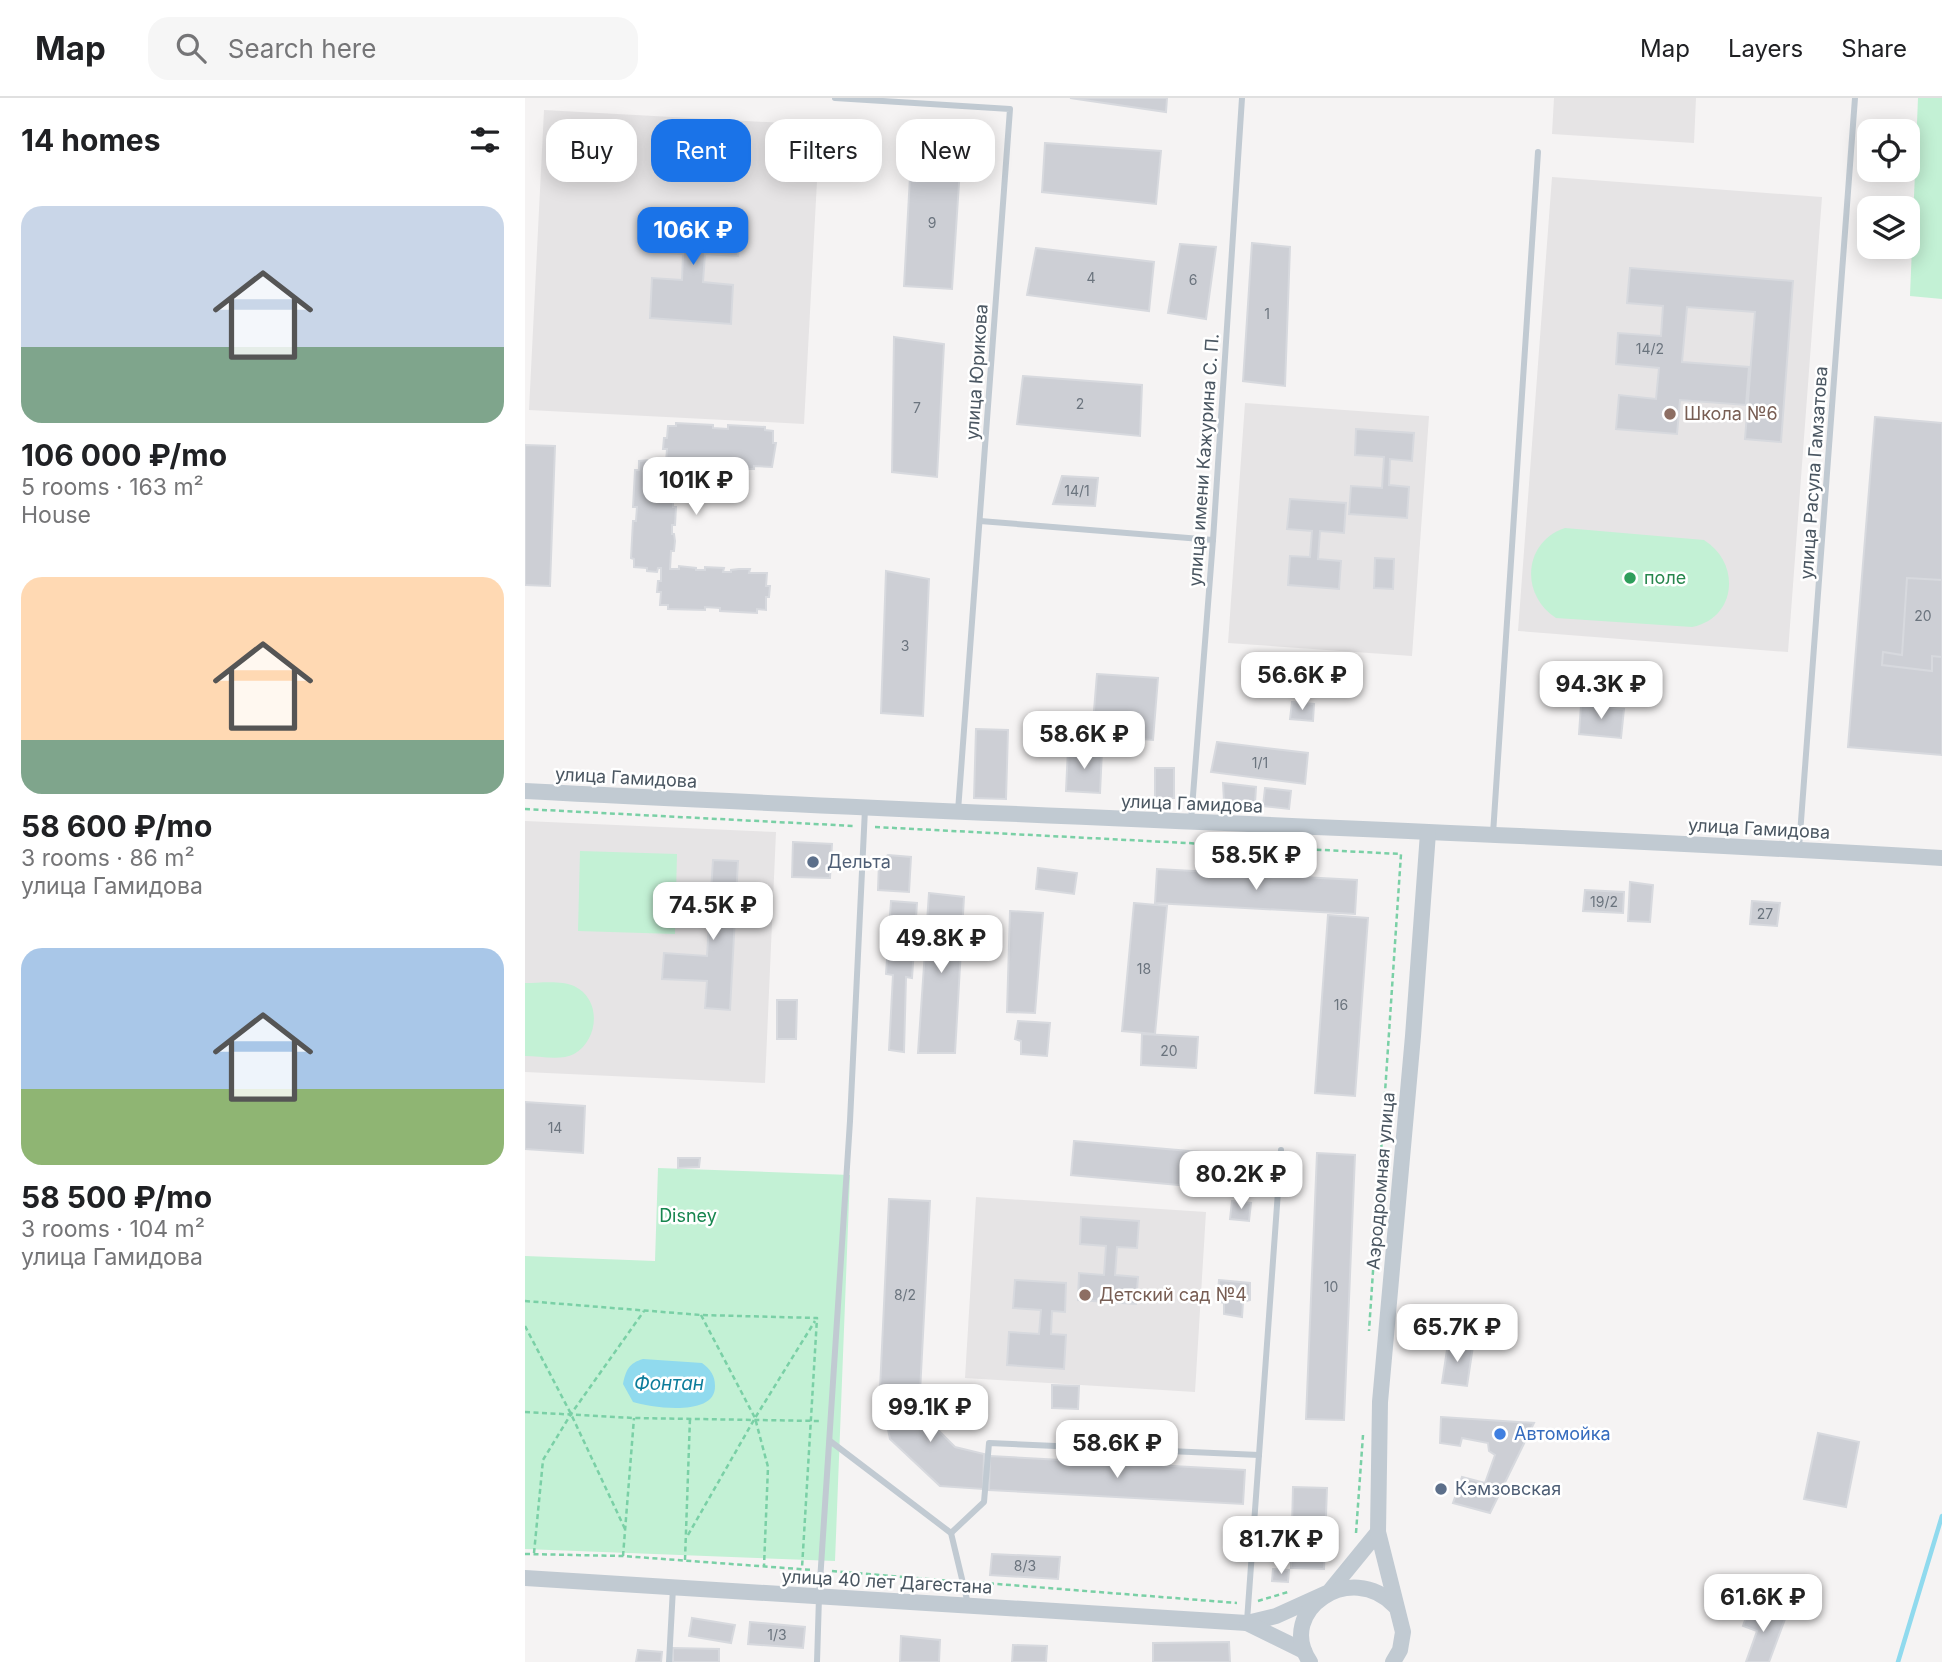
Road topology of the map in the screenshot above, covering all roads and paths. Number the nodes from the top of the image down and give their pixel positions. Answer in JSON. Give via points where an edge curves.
{"nodes":[{"id":1,"x":835,"y":98,"type":"edge"},
{"id":2,"x":1242,"y":98,"type":"edge"},
{"id":3,"x":1855,"y":98,"type":"edge"},
{"id":4,"x":1538,"y":152,"type":"dead end"},
{"id":5,"x":979,"y":521,"type":"junction"},
{"id":6,"x":1213,"y":540,"type":"junction"},
{"id":7,"x":525,"y":792,"type":"edge"},
{"id":8,"x":525,"y":809,"type":"edge"},
{"id":9,"x":865,"y":810,"type":"junction"},
{"id":10,"x":958,"y":813,"type":"junction"},
{"id":11,"x":1190,"y":823,"type":"junction"},
{"id":12,"x":865,"y":827,"type":"junction"},
{"id":13,"x":1428,"y":833,"type":"junction"},
{"id":14,"x":1492,"y":836,"type":"junction"},
{"id":15,"x":1799,"y":850,"type":"junction"},
{"id":16,"x":1942,"y":858,"type":"edge"},
{"id":17,"x":1282,"y":1150,"type":"dead end"},
{"id":18,"x":525,"y":1301,"type":"edge"},
{"id":19,"x":644,"y":1311,"type":"junction"},
{"id":20,"x":701,"y":1315,"type":"junction"},
{"id":21,"x":817,"y":1318,"type":"junction"},
{"id":22,"x":525,"y":1326,"type":"edge"},
{"id":23,"x":1369,"y":1335,"type":"dead end"},
{"id":24,"x":525,"y":1412,"type":"edge"},
{"id":25,"x":571,"y":1414,"type":"junction"},
{"id":26,"x":634,"y":1418,"type":"junction"},
{"id":27,"x":690,"y":1418,"type":"junction"},
{"id":28,"x":755,"y":1418,"type":"junction"},
{"id":29,"x":811,"y":1420,"type":"junction"},
{"id":30,"x":831,"y":1421,"type":"junction"},
{"id":31,"x":1363,"y":1432,"type":"dead end"},
{"id":32,"x":830,"y":1441,"type":"junction"},
{"id":33,"x":1259,"y":1455,"type":"junction"},
{"id":34,"x":625,"y":1529,"type":"junction"},
{"id":35,"x":951,"y":1532,"type":"junction"},
{"id":36,"x":1378,"y":1532,"type":"junction"},
{"id":37,"x":688,"y":1535,"type":"junction"},
{"id":38,"x":1356,"y":1542,"type":"dead end"},
{"id":39,"x":525,"y":1554,"type":"edge"},
{"id":40,"x":534,"y":1555,"type":"junction"},
{"id":41,"x":623,"y":1556,"type":"junction"},
{"id":42,"x":685,"y":1560,"type":"junction"},
{"id":43,"x":764,"y":1566,"type":"junction"},
{"id":44,"x":802,"y":1569,"type":"junction"},
{"id":45,"x":821,"y":1570,"type":"junction"},
{"id":46,"x":525,"y":1578,"type":"edge"},
{"id":47,"x":963,"y":1581,"type":"junction"},
{"id":48,"x":673,"y":1588,"type":"junction"},
{"id":49,"x":1287,"y":1592,"type":"dead end"},
{"id":50,"x":1329,"y":1592,"type":"junction"},
{"id":51,"x":819,"y":1597,"type":"junction"},
{"id":52,"x":1248,"y":1604,"type":"junction"},
{"id":53,"x":969,"y":1606,"type":"junction"},
{"id":54,"x":1395,"y":1606,"type":"junction"},
{"id":55,"x":1247,"y":1623,"type":"junction"},
{"id":56,"x":1307,"y":1656,"type":"edge"},
{"id":57,"x":669,"y":1662,"type":"edge"},
{"id":58,"x":817,"y":1662,"type":"edge"},
{"id":59,"x":1393,"y":1662,"type":"edge"}],
"edges":[{"from":1,"to":5,"type":"lane","name":"улица Юрикова","via":[[1010,109]]},
{"from":2,"to":6,"type":"lane","name":"улица имени Кажурина С. П."},
{"from":3,"to":15,"type":"lane","name":"улица Расула Гамзатова"},
{"from":4,"to":14,"type":"lane"},
{"from":5,"to":6,"type":"lane"},
{"from":5,"to":10,"type":"lane","name":"улица Юрикова"},
{"from":6,"to":11,"type":"lane","name":"улица имени Кажурина С. П."},
{"from":7,"to":9,"type":"street","name":"улица Гамидова"},
{"from":8,"to":12,"type":"path"},
{"from":9,"to":10,"type":"street","name":"улица Гамидова"},
{"from":9,"to":12,"type":"lane"},
{"from":10,"to":11,"type":"street","name":"улица Гамидова"},
{"from":11,"to":13,"type":"street","name":"улица Гамидова"},
{"from":12,"to":23,"type":"path","via":[[1401,853]]},
{"from":12,"to":30,"type":"lane"},
{"from":13,"to":14,"type":"street","name":"улица Гамидова"},
{"from":13,"to":36,"type":"street","name":"Аэродромная улица","via":[[1380,1402]]},
{"from":14,"to":15,"type":"street","name":"улица Гамидова"},
{"from":15,"to":16,"type":"street","name":"улица Гамидова"},
{"from":17,"to":33,"type":"lane"},
{"from":18,"to":19,"type":"path"},
{"from":19,"to":20,"type":"path"},
{"from":19,"to":25,"type":"path"},
{"from":20,"to":21,"type":"path"},
{"from":20,"to":28,"type":"path"},
{"from":21,"to":28,"type":"path"},
{"from":21,"to":29,"type":"path"},
{"from":22,"to":25,"type":"path"},
{"from":24,"to":25,"type":"path"},
{"from":25,"to":26,"type":"path"},
{"from":25,"to":34,"type":"path"},
{"from":25,"to":40,"type":"path","via":[[543,1460]]},
{"from":26,"to":27,"type":"path"},
{"from":26,"to":34,"type":"path"},
{"from":27,"to":28,"type":"path"},
{"from":27,"to":37,"type":"path"},
{"from":28,"to":29,"type":"path"},
{"from":28,"to":37,"type":"path"},
{"from":28,"to":43,"type":"path","via":[[768,1467]]},
{"from":29,"to":30,"type":"path"},
{"from":29,"to":44,"type":"path"},
{"from":30,"to":32,"type":"lane"},
{"from":31,"to":38,"type":"path"},
{"from":32,"to":35,"type":"lane"},
{"from":32,"to":45,"type":"lane"},
{"from":33,"to":35,"type":"lane","via":[[989,1443],[984,1502]]},
{"from":33,"to":52,"type":"lane"},
{"from":34,"to":41,"type":"path"},
{"from":35,"to":47,"type":"lane"},
{"from":36,"to":50,"type":"street"},
{"from":36,"to":54,"type":"street","name":"Аэродромная улица"},
{"from":37,"to":42,"type":"path"},
{"from":39,"to":40,"type":"path"},
{"from":40,"to":41,"type":"path"},
{"from":41,"to":42,"type":"path"},
{"from":42,"to":43,"type":"path"},
{"from":43,"to":44,"type":"path"},
{"from":44,"to":45,"type":"path"},
{"from":45,"to":47,"type":"path"},
{"from":45,"to":51,"type":"lane"},
{"from":46,"to":48,"type":"street","name":"улица 40 лет Дагестана"},
{"from":47,"to":52,"type":"path"},
{"from":47,"to":53,"type":"lane"},
{"from":48,"to":51,"type":"street","name":"улица 40 лет Дагестана"},
{"from":48,"to":57,"type":"lane"},
{"from":49,"to":52,"type":"path"},
{"from":50,"to":54,"type":"street","via":[[1348,1586],[1370,1589]]},
{"from":50,"to":55,"type":"street","via":[[1276,1616]]},
{"from":50,"to":56,"type":"street","via":[[1306,1618],[1302,1636]]},
{"from":51,"to":53,"type":"street","name":"улица 40 лет Дагестана"},
{"from":51,"to":58,"type":"lane"},
{"from":52,"to":55,"type":"lane"},
{"from":53,"to":55,"type":"street","name":"улица 40 лет Дагестана"},
{"from":54,"to":59,"type":"street","name":"Аэродромная улица","via":[[1403,1632]]},
{"from":55,"to":56,"type":"street"}]}
